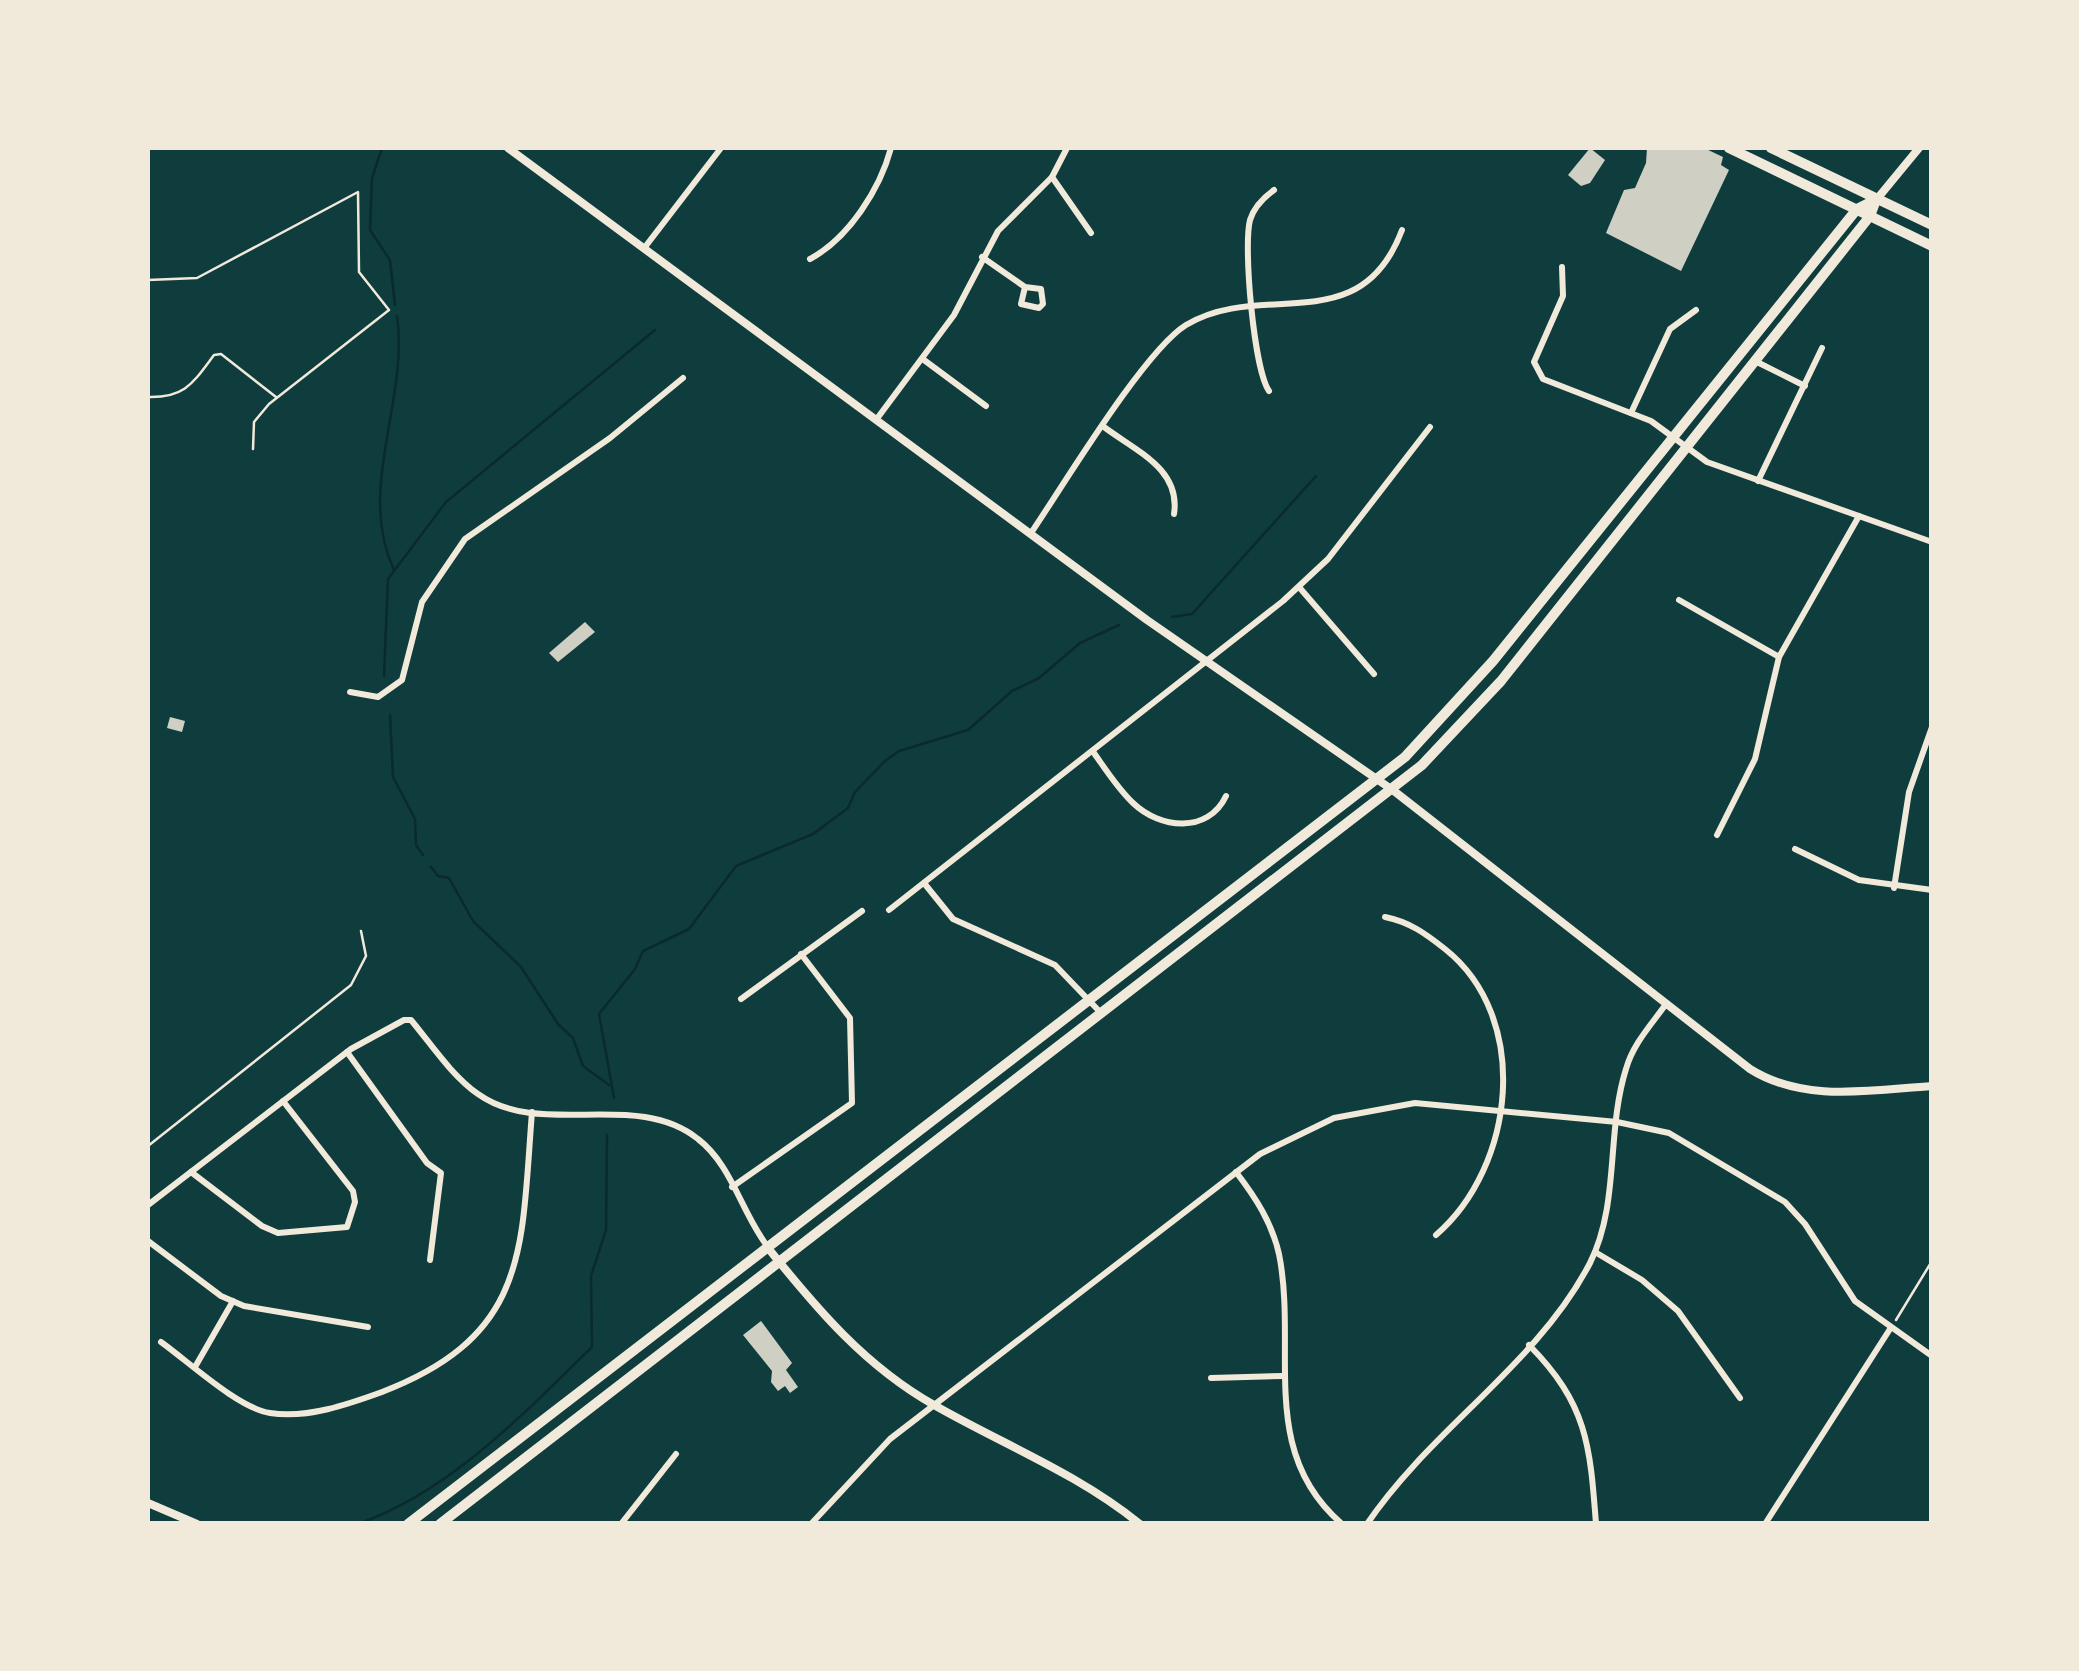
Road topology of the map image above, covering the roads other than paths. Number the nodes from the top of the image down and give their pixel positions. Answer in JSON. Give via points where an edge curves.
{"nodes":[{"id":1,"x":508,"y":148,"type":"edge"},
{"id":2,"x":721,"y":148,"type":"edge"},
{"id":3,"x":891,"y":148,"type":"edge"},
{"id":4,"x":1067,"y":148,"type":"edge"},
{"id":5,"x":1728,"y":148,"type":"edge"},
{"id":6,"x":1771,"y":148,"type":"edge"},
{"id":7,"x":1920,"y":148,"type":"edge"},
{"id":8,"x":1052,"y":177,"type":"junction"},
{"id":9,"x":1274,"y":190,"type":"dead end"},
{"id":10,"x":1877,"y":199,"type":"junction"},
{"id":11,"x":1856,"y":209,"type":"junction"},
{"id":12,"x":1870,"y":216,"type":"junction"},
{"id":13,"x":1932,"y":225,"type":"edge"},
{"id":14,"x":1402,"y":230,"type":"dead end"},
{"id":15,"x":1091,"y":234,"type":"dead end"},
{"id":16,"x":1932,"y":246,"type":"edge"},
{"id":17,"x":645,"y":247,"type":"junction"},
{"id":18,"x":982,"y":256,"type":"junction"},
{"id":19,"x":810,"y":259,"type":"dead end"},
{"id":20,"x":1562,"y":267,"type":"dead end"},
{"id":21,"x":1025,"y":287,"type":"dead end"},
{"id":22,"x":1253,"y":308,"type":"junction"},
{"id":23,"x":1696,"y":310,"type":"dead end"},
{"id":24,"x":1822,"y":348,"type":"dead end"},
{"id":25,"x":924,"y":360,"type":"junction"},
{"id":26,"x":1757,"y":362,"type":"junction"},
{"id":27,"x":683,"y":378,"type":"dead end"},
{"id":28,"x":1805,"y":386,"type":"junction"},
{"id":29,"x":1269,"y":391,"type":"dead end"},
{"id":30,"x":986,"y":406,"type":"dead end"},
{"id":31,"x":1631,"y":414,"type":"junction"},
{"id":32,"x":876,"y":420,"type":"junction"},
{"id":33,"x":1104,"y":427,"type":"junction"},
{"id":34,"x":1430,"y":427,"type":"dead end"},
{"id":35,"x":1672,"y":437,"type":"junction"},
{"id":36,"x":1687,"y":450,"type":"junction"},
{"id":37,"x":1758,"y":481,"type":"junction"},
{"id":38,"x":1174,"y":514,"type":"dead end"},
{"id":39,"x":1859,"y":516,"type":"junction"},
{"id":40,"x":1031,"y":533,"type":"junction"},
{"id":41,"x":1932,"y":542,"type":"edge"},
{"id":42,"x":1299,"y":587,"type":"junction"},
{"id":43,"x":1679,"y":600,"type":"dead end"},
{"id":44,"x":1779,"y":657,"type":"junction"},
{"id":45,"x":1210,"y":662,"type":"junction"},
{"id":46,"x":1374,"y":674,"type":"dead end"},
{"id":47,"x":350,"y":692,"type":"dead end"},
{"id":48,"x":1932,"y":727,"type":"edge"},
{"id":49,"x":1094,"y":753,"type":"junction"},
{"id":50,"x":1378,"y":779,"type":"junction"},
{"id":51,"x":1394,"y":791,"type":"junction"},
{"id":52,"x":1226,"y":796,"type":"dead end"},
{"id":53,"x":1717,"y":835,"type":"dead end"},
{"id":54,"x":1794,"y":849,"type":"dead end"},
{"id":55,"x":924,"y":884,"type":"junction"},
{"id":56,"x":1894,"y":888,"type":"junction"},
{"id":57,"x":1932,"y":890,"type":"edge"},
{"id":58,"x":889,"y":910,"type":"dead end"},
{"id":59,"x":862,"y":911,"type":"dead end"},
{"id":60,"x":1385,"y":917,"type":"dead end"},
{"id":61,"x":801,"y":954,"type":"junction"},
{"id":62,"x":741,"y":999,"type":"dead end"},
{"id":63,"x":1091,"y":1001,"type":"junction"},
{"id":64,"x":1666,"y":1004,"type":"junction"},
{"id":65,"x":1102,"y":1014,"type":"junction"},
{"id":66,"x":346,"y":1052,"type":"junction"},
{"id":67,"x":1932,"y":1086,"type":"edge"},
{"id":68,"x":284,"y":1101,"type":"junction"},
{"id":69,"x":1500,"y":1109,"type":"junction"},
{"id":70,"x":532,"y":1112,"type":"junction"},
{"id":71,"x":1616,"y":1122,"type":"junction"},
{"id":72,"x":191,"y":1172,"type":"junction"},
{"id":73,"x":1236,"y":1172,"type":"junction"},
{"id":74,"x":732,"y":1188,"type":"junction"},
{"id":75,"x":148,"y":1206,"type":"edge"},
{"id":76,"x":1436,"y":1235,"type":"dead end"},
{"id":77,"x":148,"y":1240,"type":"edge"},
{"id":78,"x":768,"y":1248,"type":"junction"},
{"id":79,"x":1595,"y":1252,"type":"junction"},
{"id":80,"x":430,"y":1260,"type":"dead end"},
{"id":81,"x":780,"y":1262,"type":"junction"},
{"id":82,"x":233,"y":1302,"type":"junction"},
{"id":83,"x":368,"y":1328,"type":"dead end"},
{"id":84,"x":1890,"y":1329,"type":"junction"},
{"id":85,"x":161,"y":1342,"type":"dead end"},
{"id":86,"x":1529,"y":1345,"type":"junction"},
{"id":87,"x":1932,"y":1356,"type":"edge"},
{"id":88,"x":195,"y":1367,"type":"junction"},
{"id":89,"x":1283,"y":1376,"type":"junction"},
{"id":90,"x":1211,"y":1378,"type":"dead end"},
{"id":91,"x":1740,"y":1398,"type":"dead end"},
{"id":92,"x":933,"y":1405,"type":"junction"},
{"id":93,"x":676,"y":1454,"type":"dead end"},
{"id":94,"x":148,"y":1503,"type":"edge"},
{"id":95,"x":422,"y":1520,"type":"edge"},
{"id":96,"x":197,"y":1524,"type":"edge"},
{"id":97,"x":408,"y":1524,"type":"edge"},
{"id":98,"x":440,"y":1524,"type":"edge"},
{"id":99,"x":621,"y":1524,"type":"edge"},
{"id":100,"x":810,"y":1524,"type":"edge"},
{"id":101,"x":1140,"y":1524,"type":"edge"},
{"id":102,"x":1342,"y":1524,"type":"edge"},
{"id":103,"x":1368,"y":1524,"type":"edge"},
{"id":104,"x":1596,"y":1524,"type":"edge"},
{"id":105,"x":1766,"y":1524,"type":"edge"}],
"edges":[{"from":1,"to":17,"type":"street"},
{"from":2,"to":17,"type":"street"},
{"from":3,"to":19,"type":"street","via":[[880,178],[839,239]]},
{"from":4,"to":8,"type":"street"},
{"from":5,"to":11,"type":"main road"},
{"from":6,"to":10,"type":"main road"},
{"from":7,"to":10,"type":"street"},
{"from":8,"to":15,"type":"street"},
{"from":8,"to":18,"type":"street","via":[[1012,213]]},
{"from":9,"to":22,"type":"street","via":[[1250,222]]},
{"from":10,"to":11,"type":"main road"},
{"from":10,"to":12,"type":"main road"},
{"from":10,"to":13,"type":"main road"},
{"from":11,"to":12,"type":"main road"},
{"from":11,"to":35,"type":"main road"},
{"from":12,"to":16,"type":"main road"},
{"from":12,"to":26,"type":"main road"},
{"from":14,"to":22,"type":"street","via":[[1385,264],[1346,294],[1316,304]]},
{"from":17,"to":32,"type":"street"},
{"from":18,"to":21,"type":"street"},
{"from":18,"to":25,"type":"street"},
{"from":20,"to":31,"type":"street","via":[[1563,296],[1534,362],[1543,379]]},
{"from":22,"to":29,"type":"street","via":[[1256,363]]},
{"from":22,"to":33,"type":"street","via":[[1214,313],[1170,337]]},
{"from":23,"to":31,"type":"street","via":[[1670,329]]},
{"from":24,"to":28,"type":"street"},
{"from":25,"to":30,"type":"street"},
{"from":25,"to":32,"type":"street"},
{"from":26,"to":28,"type":"street"},
{"from":26,"to":36,"type":"main road"},
{"from":27,"to":47,"type":"street","via":[[465,539],[422,602],[402,680],[378,697]]},
{"from":28,"to":37,"type":"street"},
{"from":31,"to":35,"type":"street"},
{"from":32,"to":40,"type":"street"},
{"from":33,"to":38,"type":"street","via":[[1166,473]]},
{"from":33,"to":40,"type":"street"},
{"from":34,"to":42,"type":"street"},
{"from":35,"to":36,"type":"street"},
{"from":35,"to":50,"type":"main road","via":[[1458,703]]},
{"from":36,"to":37,"type":"street"},
{"from":36,"to":51,"type":"main road","via":[[1470,718]]},
{"from":37,"to":39,"type":"street"},
{"from":39,"to":41,"type":"street"},
{"from":39,"to":44,"type":"street"},
{"from":40,"to":45,"type":"street"},
{"from":42,"to":45,"type":"street"},
{"from":42,"to":46,"type":"street"},
{"from":43,"to":44,"type":"street"},
{"from":44,"to":53,"type":"street","via":[[1755,759]]},
{"from":45,"to":49,"type":"street"},
{"from":45,"to":50,"type":"street"},
{"from":48,"to":56,"type":"street","via":[[1908,792]]},
{"from":49,"to":52,"type":"street","via":[[1129,800],[1160,820],[1199,822],[1217,812]]},
{"from":49,"to":55,"type":"street"},
{"from":50,"to":51,"type":"street"},
{"from":50,"to":63,"type":"main road"},
{"from":51,"to":64,"type":"street"},
{"from":51,"to":65,"type":"main road"},
{"from":54,"to":56,"type":"street","via":[[1859,880]]},
{"from":55,"to":58,"type":"street"},
{"from":55,"to":63,"type":"street","via":[[953,919],[1055,965]]},
{"from":56,"to":57,"type":"street"},
{"from":59,"to":61,"type":"street"},
{"from":60,"to":69,"type":"street","via":[[1423,932],[1480,988],[1500,1040]]},
{"from":61,"to":62,"type":"street"},
{"from":61,"to":74,"type":"street","via":[[850,1018],[852,1104]]},
{"from":63,"to":65,"type":"street"},
{"from":63,"to":78,"type":"main road"},
{"from":64,"to":67,"type":"street","via":[[1780,1085],[1816,1092]]},
{"from":64,"to":71,"type":"street","via":[[1627,1065]]},
{"from":65,"to":81,"type":"main road"},
{"from":66,"to":68,"type":"street"},
{"from":66,"to":70,"type":"street","via":[[412,1020],[478,1094]]},
{"from":66,"to":80,"type":"street","via":[[441,1173]]},
{"from":68,"to":72,"type":"street"},
{"from":68,"to":72,"type":"street","via":[[353,1191],[347,1227],[278,1233]]},
{"from":69,"to":71,"type":"street"},
{"from":69,"to":73,"type":"street","via":[[1415,1103],[1361,1110],[1284,1140]]},
{"from":69,"to":76,"type":"street","via":[[1477,1189]]},
{"from":70,"to":74,"type":"street","via":[[670,1124],[706,1146]]},
{"from":70,"to":88,"type":"street","via":[[518,1256],[485,1325],[464,1350],[346,1406],[294,1413],[252,1407]]},
{"from":71,"to":79,"type":"street"},
{"from":71,"to":84,"type":"street","via":[[1688,1140],[1785,1202],[1854,1301]]},
{"from":72,"to":75,"type":"street"},
{"from":73,"to":89,"type":"street","via":[[1265,1215],[1279,1255]]},
{"from":73,"to":92,"type":"street"},
{"from":74,"to":78,"type":"street"},
{"from":77,"to":82,"type":"street"},
{"from":78,"to":81,"type":"street"},
{"from":78,"to":95,"type":"main road"},
{"from":79,"to":86,"type":"street"},
{"from":79,"to":91,"type":"street","via":[[1678,1311]]},
{"from":81,"to":92,"type":"street","via":[[841,1334]]},
{"from":81,"to":98,"type":"main road"},
{"from":82,"to":83,"type":"street"},
{"from":82,"to":88,"type":"street"},
{"from":84,"to":87,"type":"street"},
{"from":84,"to":105,"type":"street"},
{"from":85,"to":88,"type":"street"},
{"from":86,"to":103,"type":"street","via":[[1422,1454]]},
{"from":86,"to":104,"type":"street","via":[[1565,1386],[1583,1422]]},
{"from":89,"to":90,"type":"street"},
{"from":89,"to":102,"type":"street","via":[[1293,1454],[1311,1490]]},
{"from":92,"to":100,"type":"street","via":[[861,1465]]},
{"from":92,"to":101,"type":"street","via":[[1032,1453]]},
{"from":93,"to":99,"type":"street"},
{"from":94,"to":96,"type":"street"},
{"from":95,"to":97,"type":"main road"}]}
